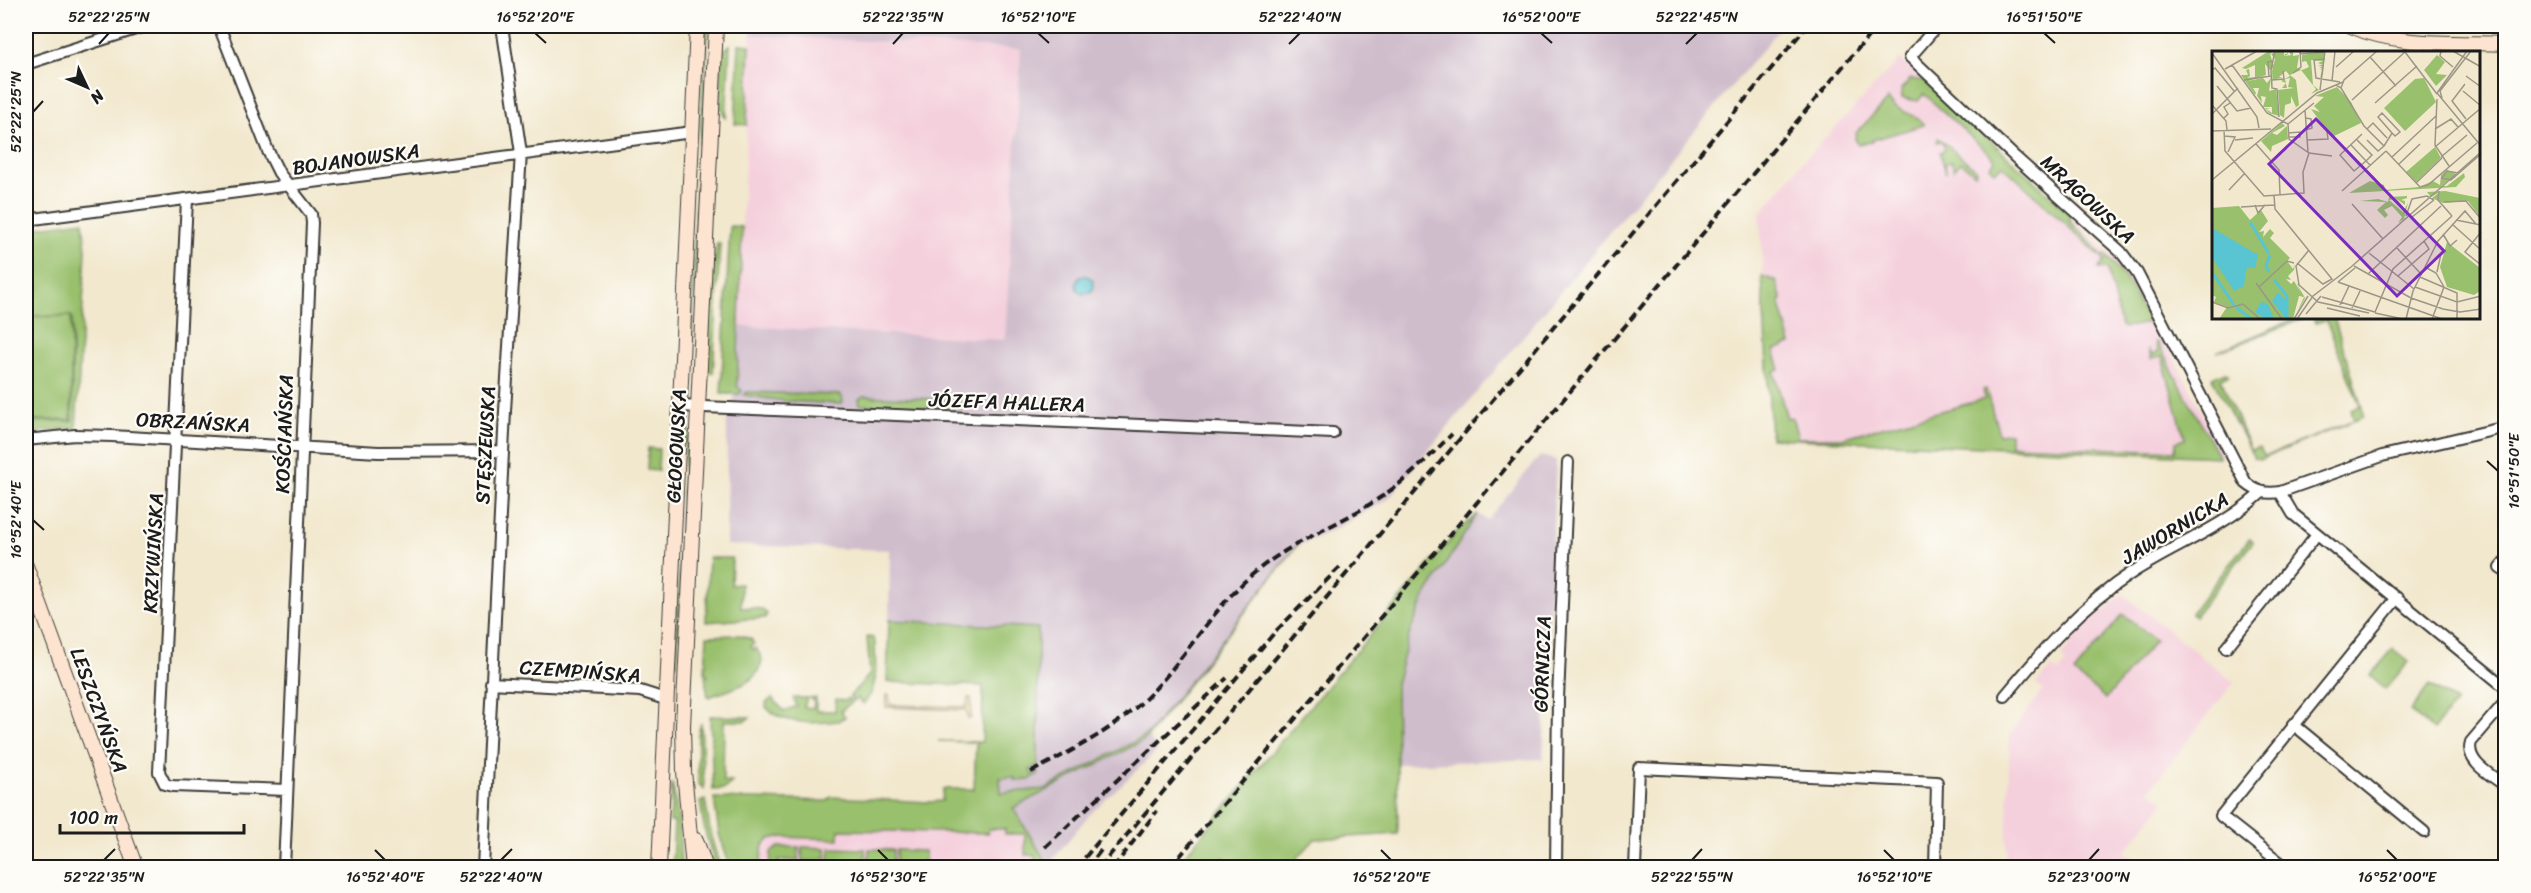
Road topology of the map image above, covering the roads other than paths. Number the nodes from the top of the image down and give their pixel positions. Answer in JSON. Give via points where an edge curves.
{"nodes":[{"id":1,"x":145,"y":26,"type":"edge"},
{"id":2,"x":219,"y":26,"type":"edge"},
{"id":3,"x":502,"y":26,"type":"edge"},
{"id":4,"x":697,"y":26,"type":"edge"},
{"id":5,"x":716,"y":26,"type":"edge"},
{"id":6,"x":1937,"y":26,"type":"edge"},
{"id":7,"x":2351,"y":26,"type":"edge"},
{"id":8,"x":2505,"y":44,"type":"edge"},
{"id":9,"x":26,"y":64,"type":"edge"},
{"id":10,"x":692,"y":132,"type":"junction"},
{"id":11,"x":521,"y":153,"type":"junction"},
{"id":12,"x":289,"y":186,"type":"junction"},
{"id":13,"x":187,"y":200,"type":"junction"},
{"id":14,"x":26,"y":220,"type":"edge"},
{"id":15,"x":697,"y":405,"type":"junction"},
{"id":16,"x":679,"y":406,"type":"junction"},
{"id":17,"x":2505,"y":427,"type":"edge"},
{"id":18,"x":1333,"y":433,"type":"dead end"},
{"id":19,"x":177,"y":438,"type":"junction"},
{"id":20,"x":26,"y":440,"type":"edge"},
{"id":21,"x":301,"y":447,"type":"junction"},
{"id":22,"x":503,"y":451,"type":"junction"},
{"id":23,"x":1568,"y":462,"type":"dead end"},
{"id":24,"x":2261,"y":492,"type":"junction"},
{"id":25,"x":2280,"y":492,"type":"junction"},
{"id":26,"x":2316,"y":534,"type":"junction"},
{"id":27,"x":2505,"y":561,"type":"edge"},
{"id":28,"x":26,"y":566,"type":"edge"},
{"id":29,"x":2505,"y":572,"type":"edge"},
{"id":30,"x":2397,"y":598,"type":"junction"},
{"id":31,"x":2226,"y":648,"type":"dead end"},
{"id":32,"x":491,"y":682,"type":"junction"},
{"id":33,"x":2505,"y":688,"type":"edge"},
{"id":34,"x":2004,"y":696,"type":"dead end"},
{"id":35,"x":665,"y":699,"type":"junction"},
{"id":36,"x":2505,"y":701,"type":"edge"},
{"id":37,"x":2293,"y":724,"type":"junction"},
{"id":38,"x":2505,"y":786,"type":"edge"},
{"id":39,"x":287,"y":790,"type":"junction"},
{"id":40,"x":690,"y":815,"type":"junction"},
{"id":41,"x":2424,"y":832,"type":"dead end"},
{"id":42,"x":659,"y":839,"type":"junction"},
{"id":43,"x":136,"y":867,"type":"edge"},
{"id":44,"x":284,"y":867,"type":"edge"},
{"id":45,"x":483,"y":867,"type":"edge"},
{"id":46,"x":649,"y":867,"type":"edge"},
{"id":47,"x":659,"y":867,"type":"edge"},
{"id":48,"x":693,"y":867,"type":"edge"},
{"id":49,"x":706,"y":867,"type":"edge"},
{"id":50,"x":1556,"y":867,"type":"edge"},
{"id":51,"x":1635,"y":867,"type":"edge"},
{"id":52,"x":1935,"y":867,"type":"edge"},
{"id":53,"x":2287,"y":867,"type":"edge"}],
"edges":[{"from":1,"to":9,"type":"street"},
{"from":2,"to":12,"type":"street","name":"KOŚCIAŃSKA","via":[[268,151]]},
{"from":3,"to":11,"type":"street","name":"STĘSZEWSKA"},
{"from":4,"to":10,"type":"main road","name":"GŁOGOWSKA"},
{"from":5,"to":15,"type":"main road","name":"GŁOGOWSKA"},
{"from":6,"to":24,"type":"street","name":"MRĄGOWSKA","via":[[1910,57],[2121,252],[2137,273],[2246,483]]},
{"from":7,"to":8,"type":"main road","via":[[2404,40]]},
{"from":10,"to":11,"type":"street","name":"BOJANOWSKA"},
{"from":10,"to":16,"type":"main road","name":"GŁOGOWSKA"},
{"from":11,"to":12,"type":"street","name":"BOJANOWSKA"},
{"from":11,"to":22,"type":"street","name":"STĘSZEWSKA"},
{"from":12,"to":13,"type":"street","name":"BOJANOWSKA"},
{"from":12,"to":21,"type":"street","name":"KOŚCIAŃSKA","via":[[311,214],[312,223]]},
{"from":13,"to":14,"type":"street","name":"BOJANOWSKA"},
{"from":13,"to":19,"type":"street","name":"KRZYWIŃSKA"},
{"from":15,"to":16,"type":"street","name":"JÓZEFA HALLERA"},
{"from":15,"to":18,"type":"street","name":"JÓZEFA HALLERA"},
{"from":15,"to":40,"type":"main road","name":"GŁOGOWSKA","via":[[683,726]]},
{"from":16,"to":35,"type":"main road","name":"GŁOGOWSKA"},
{"from":17,"to":25,"type":"street","via":[[2382,456]]},
{"from":19,"to":20,"type":"street","name":"OBRZAŃSKA","via":[[75,435]]},
{"from":19,"to":21,"type":"street","name":"OBRZAŃSKA"},
{"from":19,"to":39,"type":"street","name":"KRZYWIŃSKA","via":[[161,779],[173,786]]},
{"from":21,"to":22,"type":"street","name":"OBRZAŃSKA","via":[[378,452]]},
{"from":21,"to":39,"type":"street","name":"KOŚCIAŃSKA"},
{"from":22,"to":32,"type":"street","name":"STĘSZEWSKA"},
{"from":23,"to":50,"type":"street","name":"GÓRNICZA"},
{"from":24,"to":25,"type":"street"},
{"from":24,"to":34,"type":"street","name":"JAWORNICKA","via":[[2241,511],[2131,573],[2087,606]]},
{"from":25,"to":26,"type":"street","via":[[2293,514]]},
{"from":26,"to":30,"type":"street"},
{"from":26,"to":31,"type":"street"},
{"from":27,"to":29,"type":"street","via":[[2500,568]]},
{"from":28,"to":43,"type":"main road","name":"LESZCZYŃSKA"},
{"from":30,"to":33,"type":"street"},
{"from":30,"to":37,"type":"street"},
{"from":32,"to":35,"type":"street","name":"CZEMPIŃSKA","via":[[640,691]]},
{"from":32,"to":45,"type":"street","name":"STĘSZEWSKA"},
{"from":35,"to":42,"type":"main road","name":"GŁOGOWSKA"},
{"from":36,"to":38,"type":"street","via":[[2469,748],[2473,760]]},
{"from":37,"to":41,"type":"street"},
{"from":37,"to":53,"type":"street","via":[[2221,816]]},
{"from":39,"to":44,"type":"street","name":"KOŚCIAŃSKA"},
{"from":40,"to":48,"type":"main road","name":"GŁOGOWSKA"},
{"from":40,"to":49,"type":"main road"},
{"from":42,"to":46,"type":"main road"},
{"from":42,"to":47,"type":"main road","name":"GŁOGOWSKA"},
{"from":51,"to":52,"type":"street","via":[[1639,768],[1937,782]]}]}
